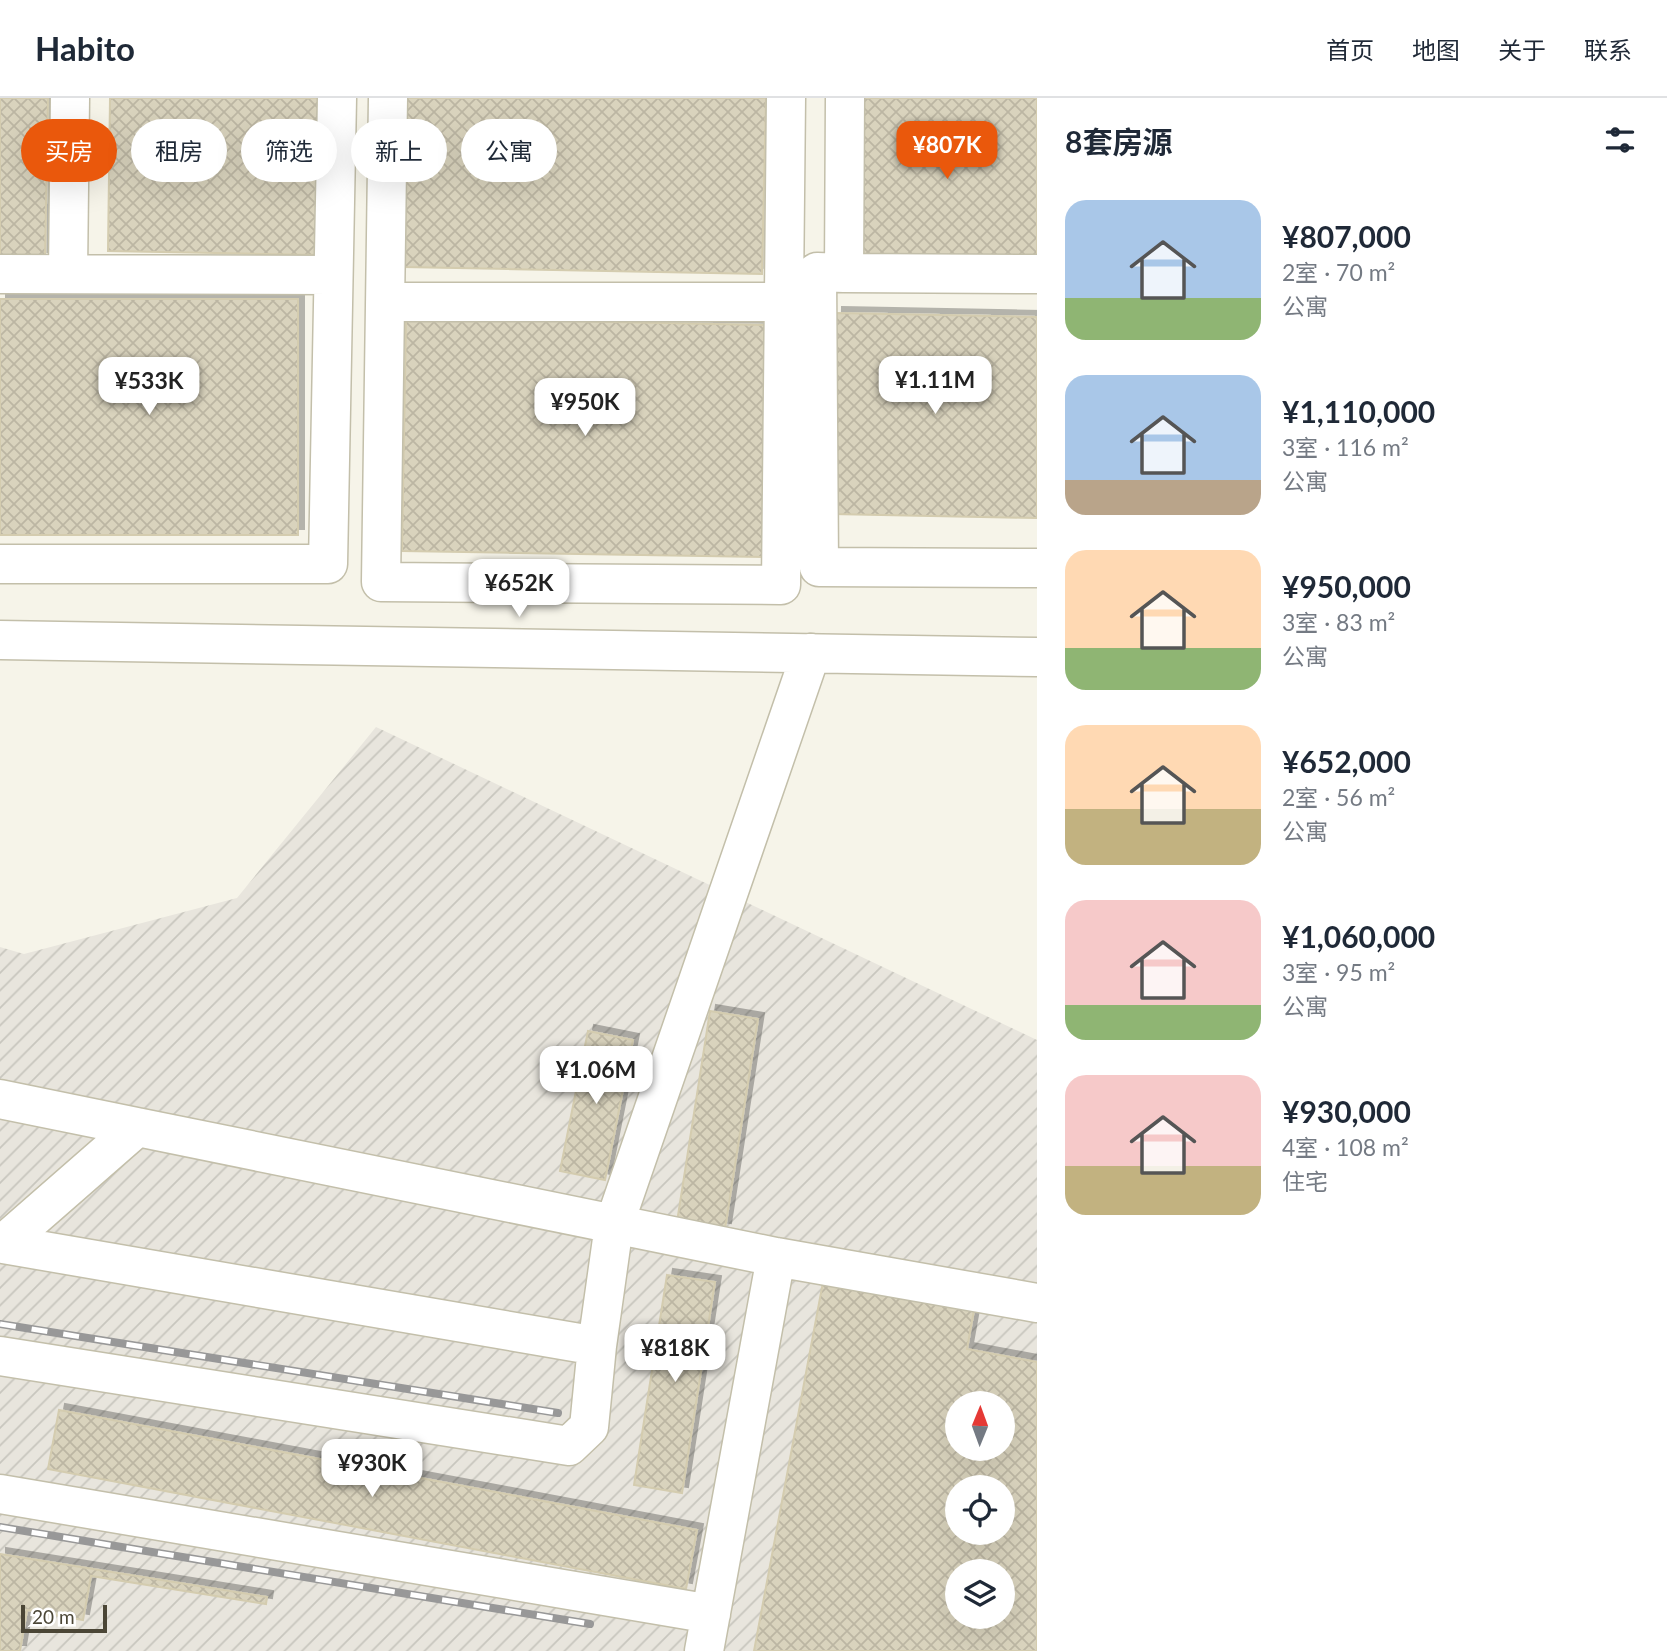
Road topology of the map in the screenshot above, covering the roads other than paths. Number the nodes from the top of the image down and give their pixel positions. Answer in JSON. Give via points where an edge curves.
{"nodes":[{"id":1,"x":70,"y":98,"type":"edge"},
{"id":2,"x":337,"y":98,"type":"edge"},
{"id":3,"x":388,"y":98,"type":"edge"},
{"id":4,"x":786,"y":98,"type":"edge"},
{"id":5,"x":845,"y":98,"type":"edge"},
{"id":6,"x":844,"y":273,"type":"junction"},
{"id":7,"x":0,"y":274,"type":"edge"},
{"id":8,"x":68,"y":274,"type":"junction"},
{"id":9,"x":1037,"y":274,"type":"edge"},
{"id":10,"x":333,"y":275,"type":"junction"},
{"id":11,"x":385,"y":302,"type":"junction"},
{"id":12,"x":784,"y":302,"type":"junction"},
{"id":13,"x":0,"y":565,"type":"edge"},
{"id":14,"x":1037,"y":568,"type":"edge"},
{"id":15,"x":0,"y":640,"type":"edge"},
{"id":16,"x":811,"y":653,"type":"junction"},
{"id":17,"x":1037,"y":657,"type":"edge"},
{"id":18,"x":0,"y":1099,"type":"edge"},
{"id":19,"x":137,"y":1127,"type":"junction"},
{"id":20,"x":614,"y":1225,"type":"junction"},
{"id":21,"x":776,"y":1257,"type":"junction"},
{"id":22,"x":1037,"y":1303,"type":"edge"},
{"id":23,"x":597,"y":1346,"type":"junction"},
{"id":24,"x":0,"y":1356,"type":"edge"},
{"id":25,"x":0,"y":1493,"type":"edge"},
{"id":26,"x":711,"y":1614,"type":"junction"},
{"id":27,"x":704,"y":1651,"type":"edge"}],
"edges":[{"from":1,"to":8,"type":"street"},
{"from":2,"to":10,"type":"street"},
{"from":3,"to":11,"type":"street"},
{"from":4,"to":12,"type":"street"},
{"from":5,"to":6,"type":"street"},
{"from":6,"to":9,"type":"street"},
{"from":6,"to":14,"type":"street","via":[[817,272],[819,567]]},
{"from":7,"to":8,"type":"street"},
{"from":8,"to":10,"type":"street"},
{"from":10,"to":13,"type":"street","via":[[328,564]]},
{"from":11,"to":12,"type":"street"},
{"from":11,"to":12,"type":"street","via":[[381,582],[781,585]]},
{"from":15,"to":16,"type":"street"},
{"from":16,"to":17,"type":"street"},
{"from":16,"to":20,"type":"street"},
{"from":18,"to":19,"type":"street"},
{"from":19,"to":20,"type":"street"},
{"from":19,"to":23,"type":"street","via":[[3,1244]]},
{"from":20,"to":21,"type":"street"},
{"from":20,"to":23,"type":"street"},
{"from":21,"to":22,"type":"street"},
{"from":21,"to":26,"type":"street"},
{"from":23,"to":24,"type":"street","via":[[589,1427],[569,1446]]},
{"from":25,"to":26,"type":"street"},
{"from":26,"to":27,"type":"street"}]}
